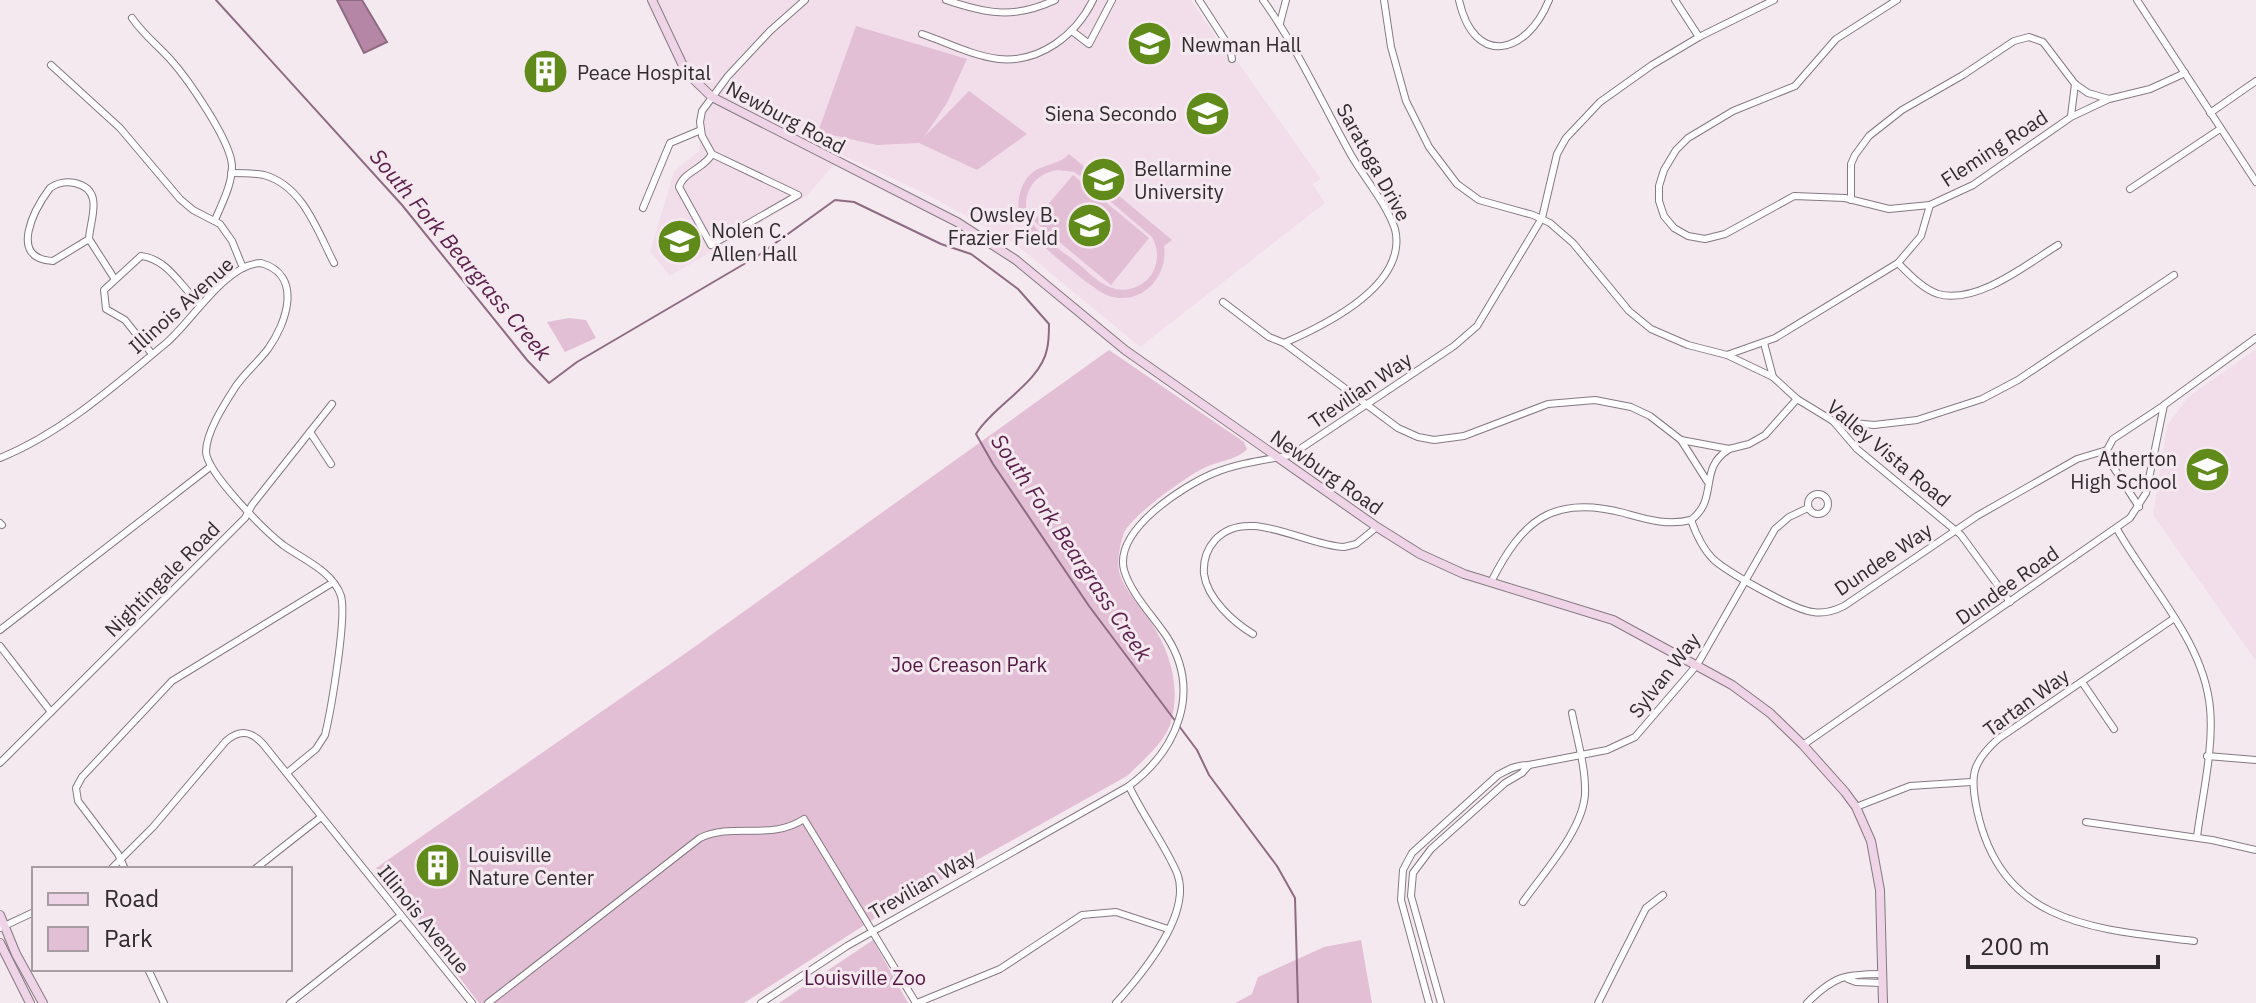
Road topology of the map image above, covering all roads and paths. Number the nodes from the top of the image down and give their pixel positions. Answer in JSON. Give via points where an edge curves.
{"nodes":[{"id":1,"x":652,"y":0,"type":"edge"},
{"id":2,"x":805,"y":0,"type":"edge"},
{"id":3,"x":946,"y":0,"type":"edge"},
{"id":4,"x":1055,"y":0,"type":"edge"},
{"id":5,"x":1093,"y":0,"type":"edge"},
{"id":6,"x":1112,"y":0,"type":"edge"},
{"id":7,"x":1199,"y":0,"type":"edge"},
{"id":8,"x":1263,"y":0,"type":"edge"},
{"id":9,"x":1286,"y":0,"type":"edge"},
{"id":10,"x":1384,"y":0,"type":"edge"},
{"id":11,"x":1459,"y":0,"type":"edge"},
{"id":12,"x":1549,"y":0,"type":"edge"},
{"id":13,"x":1675,"y":0,"type":"edge"},
{"id":14,"x":1774,"y":0,"type":"edge"},
{"id":15,"x":1897,"y":0,"type":"edge"},
{"id":16,"x":2137,"y":0,"type":"edge"},
{"id":17,"x":132,"y":18,"type":"dead end"},
{"id":18,"x":1280,"y":23,"type":"junction"},
{"id":19,"x":1072,"y":31,"type":"junction"},
{"id":20,"x":922,"y":34,"type":"dead end"},
{"id":21,"x":1699,"y":37,"type":"junction"},
{"id":22,"x":1232,"y":59,"type":"dead end"},
{"id":23,"x":51,"y":65,"type":"dead end"},
{"id":24,"x":2185,"y":73,"type":"junction"},
{"id":25,"x":2256,"y":81,"type":"edge"},
{"id":26,"x":2075,"y":84,"type":"junction"},
{"id":27,"x":712,"y":97,"type":"junction"},
{"id":28,"x":2109,"y":99,"type":"junction"},
{"id":29,"x":2210,"y":113,"type":"junction"},
{"id":30,"x":2071,"y":117,"type":"junction"},
{"id":31,"x":2220,"y":129,"type":"junction"},
{"id":32,"x":701,"y":130,"type":"junction"},
{"id":33,"x":712,"y":154,"type":"junction"},
{"id":34,"x":231,"y":173,"type":"junction"},
{"id":35,"x":2256,"y":182,"type":"edge"},
{"id":36,"x":2130,"y":189,"type":"dead end"},
{"id":37,"x":1851,"y":200,"type":"junction"},
{"id":38,"x":1930,"y":205,"type":"junction"},
{"id":39,"x":643,"y":208,"type":"dead end"},
{"id":40,"x":1542,"y":218,"type":"junction"},
{"id":41,"x":215,"y":220,"type":"junction"},
{"id":42,"x":89,"y":239,"type":"junction"},
{"id":43,"x":2058,"y":245,"type":"dead end"},
{"id":44,"x":334,"y":263,"type":"dead end"},
{"id":45,"x":1898,"y":263,"type":"junction"},
{"id":46,"x":243,"y":268,"type":"junction"},
{"id":47,"x":2174,"y":275,"type":"dead end"},
{"id":48,"x":114,"y":278,"type":"junction"},
{"id":49,"x":1223,"y":302,"type":"dead end"},
{"id":50,"x":200,"y":304,"type":"junction"},
{"id":51,"x":2256,"y":338,"type":"edge"},
{"id":52,"x":1284,"y":343,"type":"junction"},
{"id":53,"x":1764,"y":343,"type":"junction"},
{"id":54,"x":152,"y":354,"type":"junction"},
{"id":55,"x":1727,"y":355,"type":"junction"},
{"id":56,"x":1773,"y":377,"type":"junction"},
{"id":57,"x":1797,"y":399,"type":"junction"},
{"id":58,"x":332,"y":404,"type":"dead end"},
{"id":59,"x":1369,"y":404,"type":"junction"},
{"id":60,"x":2164,"y":405,"type":"junction"},
{"id":61,"x":1833,"y":421,"type":"junction"},
{"id":62,"x":310,"y":432,"type":"junction"},
{"id":63,"x":1681,"y":440,"type":"junction"},
{"id":64,"x":1729,"y":449,"type":"junction"},
{"id":65,"x":2107,"y":450,"type":"junction"},
{"id":66,"x":1279,"y":457,"type":"junction"},
{"id":67,"x":0,"y":458,"type":"edge"},
{"id":68,"x":331,"y":464,"type":"dead end"},
{"id":69,"x":210,"y":467,"type":"junction"},
{"id":70,"x":1709,"y":484,"type":"junction"},
{"id":71,"x":2139,"y":507,"type":"junction"},
{"id":72,"x":1808,"y":508,"type":"dead end"},
{"id":73,"x":249,"y":512,"type":"junction"},
{"id":74,"x":1691,"y":520,"type":"junction"},
{"id":75,"x":1377,"y":527,"type":"junction"},
{"id":76,"x":2117,"y":529,"type":"junction"},
{"id":77,"x":1955,"y":530,"type":"junction"},
{"id":78,"x":1746,"y":579,"type":"junction"},
{"id":79,"x":1491,"y":582,"type":"junction"},
{"id":80,"x":332,"y":583,"type":"junction"},
{"id":81,"x":2010,"y":602,"type":"junction"},
{"id":82,"x":2173,"y":619,"type":"junction"},
{"id":83,"x":0,"y":630,"type":"edge"},
{"id":84,"x":1253,"y":634,"type":"dead end"},
{"id":85,"x":0,"y":646,"type":"edge"},
{"id":86,"x":1697,"y":665,"type":"junction"},
{"id":87,"x":2082,"y":682,"type":"junction"},
{"id":88,"x":51,"y":712,"type":"junction"},
{"id":89,"x":1572,"y":713,"type":"dead end"},
{"id":90,"x":2114,"y":729,"type":"dead end"},
{"id":91,"x":1803,"y":745,"type":"junction"},
{"id":92,"x":1580,"y":755,"type":"junction"},
{"id":93,"x":2207,"y":756,"type":"junction"},
{"id":94,"x":2256,"y":760,"type":"edge"},
{"id":95,"x":0,"y":763,"type":"edge"},
{"id":96,"x":1529,"y":765,"type":"junction"},
{"id":97,"x":287,"y":773,"type":"junction"},
{"id":98,"x":1971,"y":782,"type":"junction"},
{"id":99,"x":1488,"y":784,"type":"junction"},
{"id":100,"x":1129,"y":786,"type":"junction"},
{"id":101,"x":1495,"y":793,"type":"junction"},
{"id":102,"x":1856,"y":807,"type":"junction"},
{"id":103,"x":321,"y":817,"type":"junction"},
{"id":104,"x":2086,"y":822,"type":"dead end"},
{"id":105,"x":2197,"y":837,"type":"junction"},
{"id":106,"x":2256,"y":850,"type":"edge"},
{"id":107,"x":121,"y":860,"type":"junction"},
{"id":108,"x":113,"y":867,"type":"edge"},
{"id":109,"x":124,"y":867,"type":"edge"},
{"id":110,"x":258,"y":867,"type":"edge"},
{"id":111,"x":1663,"y":895,"type":"dead end"},
{"id":112,"x":1523,"y":902,"type":"dead end"},
{"id":113,"x":32,"y":913,"type":"edge"},
{"id":114,"x":0,"y":915,"type":"edge"},
{"id":115,"x":400,"y":916,"type":"junction"},
{"id":116,"x":2,"y":927,"type":"edge"},
{"id":117,"x":1168,"y":929,"type":"junction"},
{"id":118,"x":873,"y":931,"type":"junction"},
{"id":119,"x":2194,"y":941,"type":"dead end"},
{"id":120,"x":0,"y":943,"type":"edge"},
{"id":121,"x":149,"y":971,"type":"edge"},
{"id":122,"x":1882,"y":979,"type":"junction"},
{"id":123,"x":30,"y":1003,"type":"edge"},
{"id":124,"x":43,"y":1003,"type":"edge"},
{"id":125,"x":164,"y":1003,"type":"edge"},
{"id":126,"x":290,"y":1003,"type":"edge"},
{"id":127,"x":472,"y":1003,"type":"edge"},
{"id":128,"x":488,"y":1003,"type":"edge"},
{"id":129,"x":764,"y":1003,"type":"edge"},
{"id":130,"x":916,"y":1003,"type":"edge"},
{"id":131,"x":1116,"y":1003,"type":"edge"},
{"id":132,"x":1429,"y":1003,"type":"edge"},
{"id":133,"x":1441,"y":1003,"type":"edge"},
{"id":134,"x":1598,"y":1003,"type":"edge"},
{"id":135,"x":1807,"y":1003,"type":"edge"},
{"id":136,"x":1883,"y":1003,"type":"edge"}],
"edges":[{"from":1,"to":27,"type":"main road","name":"Newburg Road","via":[[686,72]]},
{"from":2,"to":27,"type":"street","via":[[749,52]]},
{"from":3,"to":4,"type":"street","via":[[1002,13]]},
{"from":5,"to":19,"type":"street"},
{"from":6,"to":19,"type":"street","via":[[1089,44]]},
{"from":7,"to":22,"type":"street"},
{"from":8,"to":18,"type":"street","name":"Saratoga Drive"},
{"from":9,"to":18,"type":"street"},
{"from":10,"to":40,"type":"street","name":"Valley Vista Road","via":[[1399,78],[1437,160],[1472,196]]},
{"from":11,"to":12,"type":"street","via":[[1471,32],[1485,45],[1501,48],[1533,26]]},
{"from":13,"to":21,"type":"street"},
{"from":14,"to":21,"type":"street","name":"Trevilian Way"},
{"from":15,"to":37,"type":"street","via":[[1836,39],[1795,86],[1733,111],[1688,138],[1666,164],[1658,194],[1662,212],[1674,228],[1705,239],[1729,232],[1794,196]]},
{"from":16,"to":24,"type":"street"},
{"from":17,"to":34,"type":"street","via":[[172,60],[224,140]]},
{"from":18,"to":52,"type":"street","name":"Saratoga Drive","via":[[1397,238],[1391,266],[1374,289]]},
{"from":19,"to":20,"type":"street","via":[[1036,54],[999,59]]},
{"from":21,"to":40,"type":"street","name":"Trevilian Way","via":[[1614,92],[1574,129],[1557,154]]},
{"from":23,"to":41,"type":"street","via":[[120,128],[180,199]]},
{"from":24,"to":28,"type":"street","name":"Fleming Road"},
{"from":24,"to":29,"type":"street"},
{"from":25,"to":29,"type":"street"},
{"from":26,"to":28,"type":"street"},
{"from":26,"to":30,"type":"street"},
{"from":26,"to":37,"type":"street","via":[[2043,42],[2029,37],[2014,41],[1869,136],[1852,161]]},
{"from":27,"to":32,"type":"street","via":[[702,111]]},
{"from":27,"to":66,"type":"main road","name":"Newburg Road","via":[[996,245],[1125,350]]},
{"from":28,"to":30,"type":"street","name":"Fleming Road"},
{"from":29,"to":31,"type":"street"},
{"from":30,"to":38,"type":"street","name":"Fleming Road","via":[[1973,185]]},
{"from":31,"to":35,"type":"street"},
{"from":31,"to":36,"type":"street"},
{"from":32,"to":33,"type":"street"},
{"from":32,"to":39,"type":"street","via":[[670,143]]},
{"from":33,"to":33,"type":"street","via":[[755,175],[798,195],[711,245],[679,187]]},
{"from":34,"to":41,"type":"street"},
{"from":34,"to":44,"type":"street","via":[[262,175],[295,193]]},
{"from":37,"to":38,"type":"street","via":[[1889,209]]},
{"from":38,"to":45,"type":"street","name":"Fleming Road","via":[[1921,236]]},
{"from":40,"to":55,"type":"street","name":"Valley Vista Road","via":[[1573,243],[1646,325],[1688,345]]},
{"from":40,"to":59,"type":"street","name":"Trevilian Way","via":[[1477,326]]},
{"from":41,"to":46,"type":"street","via":[[232,241]]},
{"from":42,"to":42,"type":"street","via":[[95,202],[89,191],[67,182],[50,188],[27,232],[34,254],[53,261]]},
{"from":42,"to":48,"type":"street"},
{"from":43,"to":45,"type":"street","via":[[1985,289],[1958,295],[1927,289]]},
{"from":45,"to":53,"type":"street","name":"Fleming Road"},
{"from":46,"to":50,"type":"street","name":"Illinois Avenue"},
{"from":46,"to":69,"type":"street","name":"Illinois Avenue","via":[[257,263],[275,270],[286,284],[288,305],[269,348],[237,385],[212,432],[206,451]]},
{"from":47,"to":61,"type":"street","via":[[1982,399],[1917,420],[1874,425]]},
{"from":48,"to":50,"type":"street","via":[[141,256],[150,257],[168,268]]},
{"from":48,"to":54,"type":"street","via":[[104,290],[106,309],[125,320]]},
{"from":49,"to":52,"type":"street"},
{"from":50,"to":54,"type":"street","name":"Illinois Avenue"},
{"from":51,"to":60,"type":"street"},
{"from":52,"to":59,"type":"street"},
{"from":53,"to":55,"type":"street","name":"Fleming Road"},
{"from":53,"to":56,"type":"street"},
{"from":54,"to":67,"type":"street","name":"Illinois Avenue","via":[[68,421]]},
{"from":55,"to":56,"type":"street","name":"Valley Vista Road"},
{"from":56,"to":57,"type":"street","name":"Valley Vista Road"},
{"from":57,"to":61,"type":"street","name":"Valley Vista Road"},
{"from":57,"to":64,"type":"street","via":[[1765,435]]},
{"from":58,"to":62,"type":"street","name":"Nightingale Road"},
{"from":59,"to":63,"type":"street","via":[[1412,435],[1442,440],[1548,404],[1604,401],[1650,416]]},
{"from":59,"to":66,"type":"street","name":"Trevilian Way","via":[[1291,455]]},
{"from":60,"to":65,"type":"street","via":[[2113,439]]},
{"from":60,"to":71,"type":"street","name":"Dundee Road"},
{"from":61,"to":77,"type":"street","name":"Valley Vista Road","via":[[1857,449]]},
{"from":62,"to":68,"type":"street"},
{"from":62,"to":73,"type":"street","name":"Nightingale Road"},
{"from":63,"to":64,"type":"street"},
{"from":63,"to":70,"type":"street"},
{"from":64,"to":70,"type":"street","via":[[1714,463]]},
{"from":65,"to":71,"type":"street"},
{"from":65,"to":77,"type":"street","name":"Dundee Way","via":[[2077,459]]},
{"from":66,"to":75,"type":"main road","name":"Newburg Road"},
{"from":66,"to":100,"type":"street","name":"Trevilian Way","via":[[1217,472],[1190,485],[1152,513],[1125,549],[1127,578],[1168,640],[1183,684],[1182,708],[1168,746]]},
{"from":69,"to":73,"type":"street"},
{"from":69,"to":83,"type":"street"},
{"from":70,"to":74,"type":"street","via":[[1705,504]]},
{"from":71,"to":76,"type":"street","name":"Dundee Road"},
{"from":72,"to":78,"type":"street","name":"Sylvan Way","via":[[1775,529]]},
{"from":73,"to":80,"type":"street"},
{"from":73,"to":88,"type":"street","name":"Nightingale Road"},
{"from":74,"to":78,"type":"street","name":"Dundee Way","via":[[1712,558]]},
{"from":74,"to":79,"type":"street","via":[[1660,522],[1590,507],[1554,513],[1516,538]]},
{"from":75,"to":79,"type":"main road","name":"Newburg Road","via":[[1443,566]]},
{"from":75,"to":84,"type":"street","via":[[1344,547],[1253,525],[1235,527],[1217,538],[1206,555],[1205,580],[1235,621]]},
{"from":76,"to":81,"type":"street","name":"Dundee Road"},
{"from":76,"to":82,"type":"street"},
{"from":77,"to":78,"type":"street","name":"Dundee Way","via":[[1829,612],[1800,609]]},
{"from":77,"to":81,"type":"street","name":"Valley Vista Road"},
{"from":78,"to":86,"type":"street","name":"Sylvan Way"},
{"from":79,"to":86,"type":"main road","name":"Newburg Road","via":[[1613,620]]},
{"from":80,"to":97,"type":"street","via":[[342,609],[325,735]]},
{"from":80,"to":107,"type":"street","via":[[172,681],[82,777],[76,788],[78,801]]},
{"from":81,"to":91,"type":"street","name":"Dundee Road"},
{"from":82,"to":87,"type":"street","name":"Tartan Way"},
{"from":82,"to":93,"type":"street","via":[[2192,646],[2207,689]]},
{"from":85,"to":88,"type":"street"},
{"from":86,"to":91,"type":"main road","name":"Newburg Road","via":[[1749,696]]},
{"from":86,"to":92,"type":"street","name":"Sylvan Way","via":[[1635,737],[1618,747]]},
{"from":87,"to":90,"type":"street"},
{"from":87,"to":98,"type":"street","name":"Tartan Way","via":[[1998,739],[1983,755]]},
{"from":88,"to":95,"type":"street","name":"Nightingale Road"},
{"from":89,"to":92,"type":"street"},
{"from":91,"to":102,"type":"main road","name":"Newburg Road"},
{"from":92,"to":96,"type":"street","name":"Sylvan Way"},
{"from":92,"to":112,"type":"street","via":[[1585,789],[1579,820]]},
{"from":93,"to":94,"type":"street"},
{"from":93,"to":105,"type":"street"},
{"from":96,"to":99,"type":"street","name":"Sylvan Way","via":[[1518,765]]},
{"from":96,"to":101,"type":"street","name":"Sylvan Way"},
{"from":97,"to":103,"type":"street","name":"Illinois Avenue"},
{"from":97,"to":107,"type":"street","name":"Illinois Avenue","via":[[254,735],[232,736]]},
{"from":98,"to":102,"type":"street","via":[[1910,786]]},
{"from":98,"to":119,"type":"street","via":[[1992,854],[2008,880],[2030,900],[2097,928]]},
{"from":99,"to":101,"type":"street"},
{"from":99,"to":132,"type":"street","name":"Sylvan Way","via":[[1412,853],[1401,878],[1401,900]]},
{"from":100,"to":117,"type":"street","via":[[1179,880],[1178,908]]},
{"from":100,"to":118,"type":"street","name":"Trevilian Way"},
{"from":101,"to":133,"type":"street","name":"Sylvan Way","via":[[1423,858],[1411,881],[1412,905]]},
{"from":102,"to":122,"type":"main road","name":"Newburg Road","via":[[1877,863]]},
{"from":103,"to":110,"type":"street"},
{"from":103,"to":115,"type":"street","name":"Illinois Avenue"},
{"from":104,"to":105,"type":"street"},
{"from":105,"to":106,"type":"street"},
{"from":107,"to":108,"type":"street"},
{"from":107,"to":109,"type":"street"},
{"from":111,"to":134,"type":"street","via":[[1646,908]]},
{"from":113,"to":116,"type":"street"},
{"from":114,"to":116,"type":"main road"},
{"from":115,"to":126,"type":"street"},
{"from":115,"to":127,"type":"street","name":"Illinois Avenue"},
{"from":116,"to":124,"type":"main road"},
{"from":117,"to":130,"type":"street","via":[[1116,912],[1082,915],[1000,969]]},
{"from":117,"to":131,"type":"street"},
{"from":118,"to":128,"type":"street","via":[[804,819],[776,831],[719,832],[695,841]]},
{"from":118,"to":129,"type":"street","name":"Trevilian Way"},
{"from":118,"to":130,"type":"street"},
{"from":120,"to":123,"type":"main road"},
{"from":121,"to":125,"type":"street"},
{"from":122,"to":135,"type":"street","via":[[1857,974],[1827,983]]},
{"from":122,"to":136,"type":"main road","name":"Newburg Road"}]}
